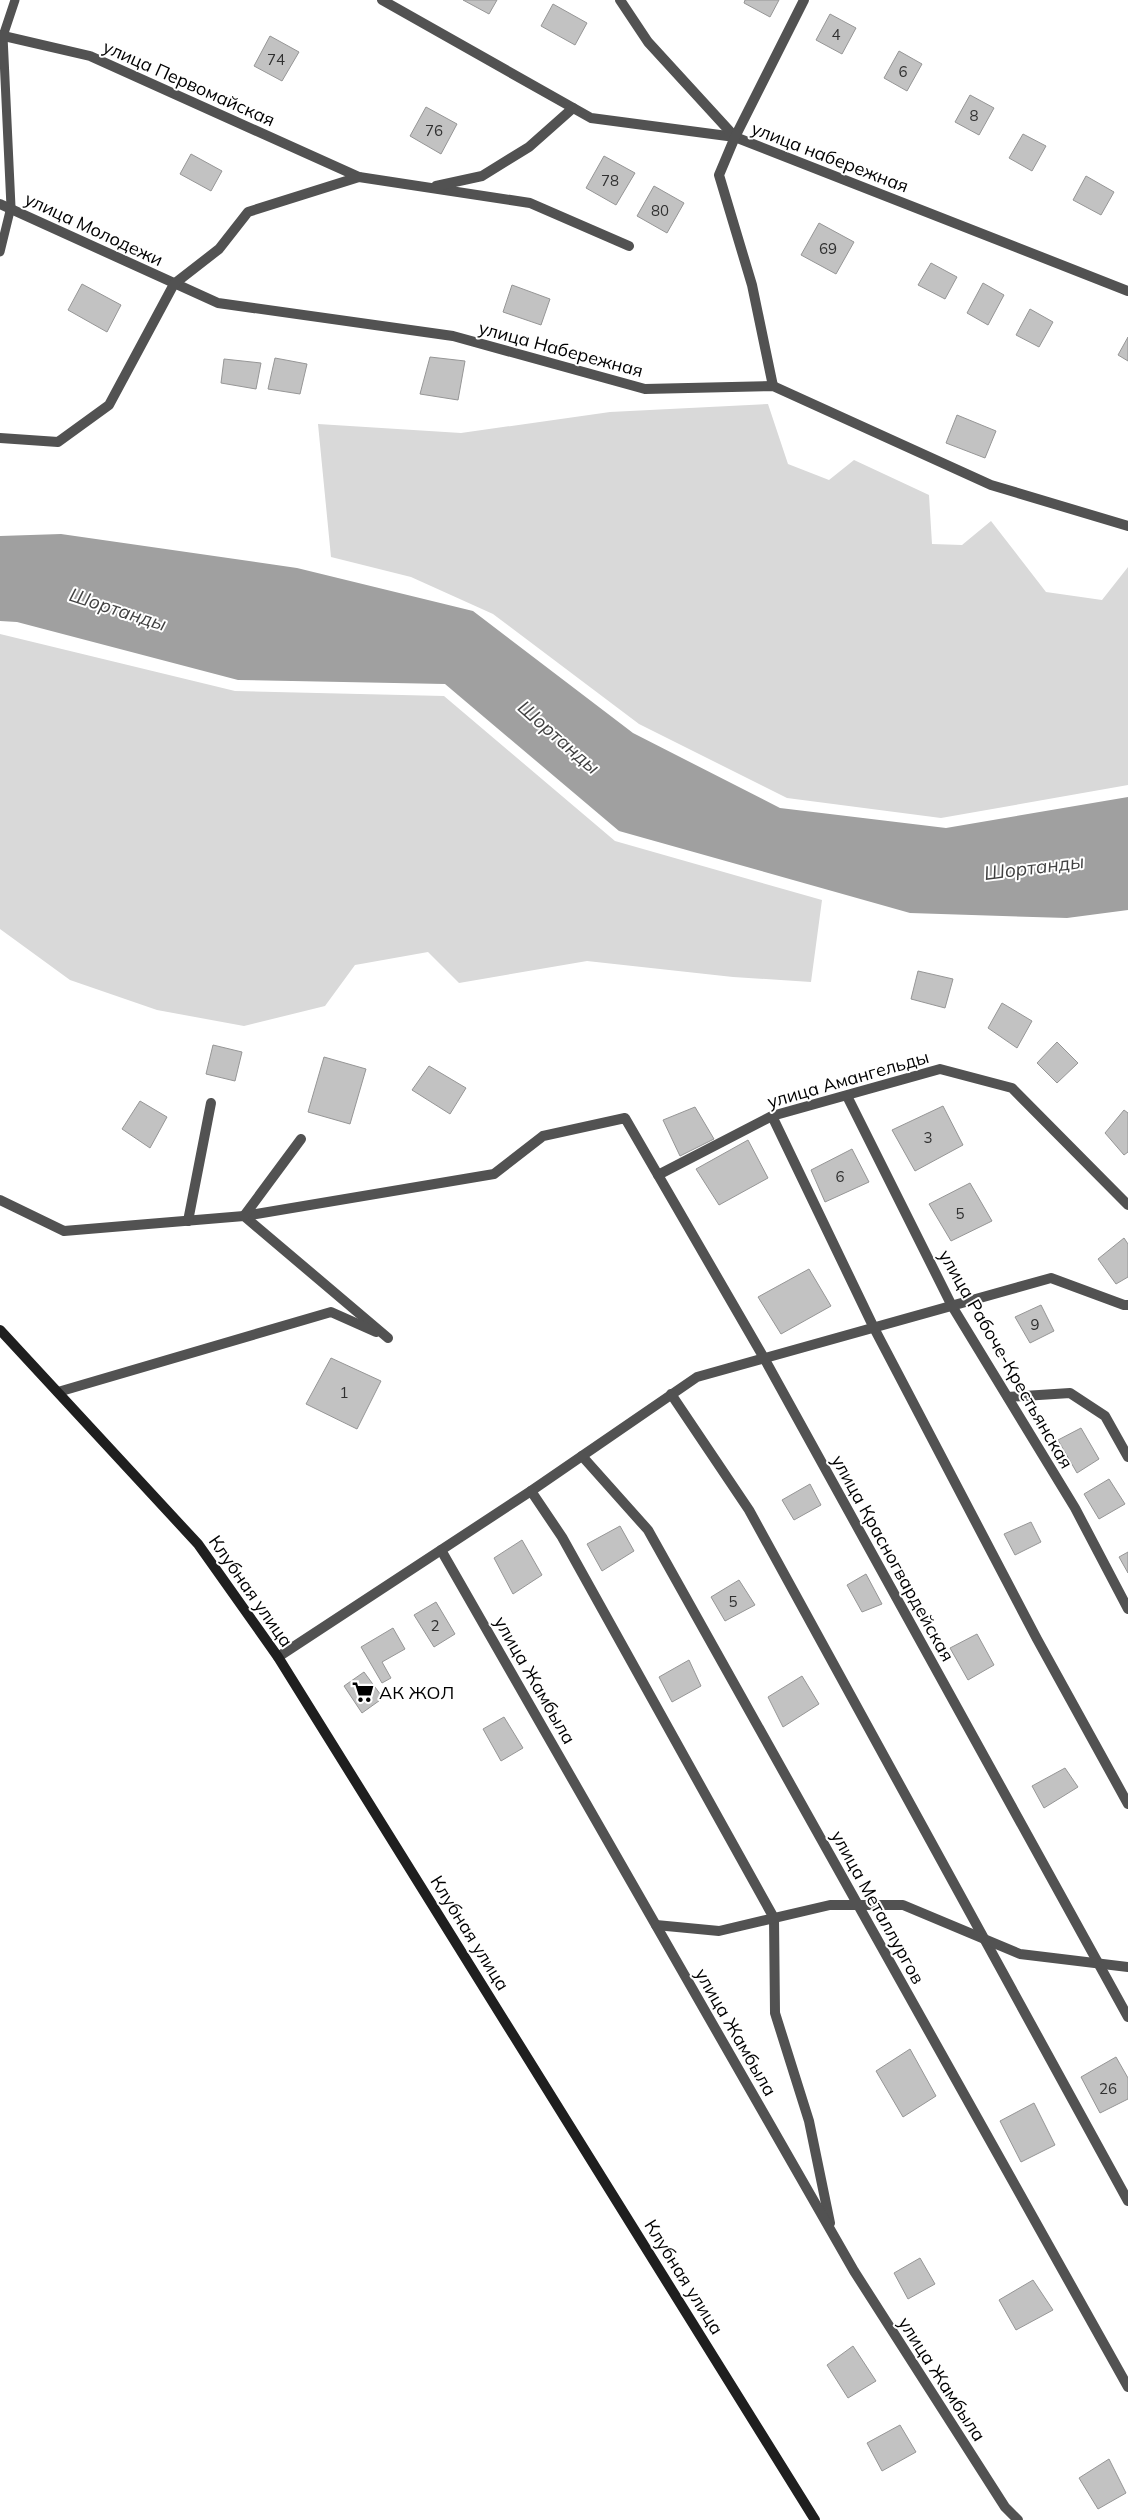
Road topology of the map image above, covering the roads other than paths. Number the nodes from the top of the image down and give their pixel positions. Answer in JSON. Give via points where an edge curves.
{"nodes":[{"id":1,"x":15,"y":0,"type":"edge"},
{"id":2,"x":382,"y":0,"type":"edge"},
{"id":3,"x":620,"y":0,"type":"edge"},
{"id":4,"x":804,"y":0,"type":"edge"},
{"id":5,"x":1,"y":36,"type":"edge"},
{"id":6,"x":573,"y":108,"type":"junction"},
{"id":7,"x":734,"y":136,"type":"junction"},
{"id":8,"x":359,"y":177,"type":"junction"},
{"id":9,"x":428,"y":188,"type":"junction"},
{"id":10,"x":0,"y":204,"type":"edge"},
{"id":11,"x":11,"y":208,"type":"junction"},
{"id":12,"x":629,"y":246,"type":"dead end"},
{"id":13,"x":0,"y":252,"type":"edge"},
{"id":14,"x":174,"y":284,"type":"junction"},
{"id":15,"x":1128,"y":291,"type":"edge"},
{"id":16,"x":773,"y":386,"type":"junction"},
{"id":17,"x":0,"y":438,"type":"edge"},
{"id":18,"x":1128,"y":526,"type":"edge"},
{"id":19,"x":847,"y":1096,"type":"junction"},
{"id":20,"x":211,"y":1104,"type":"dead end"},
{"id":21,"x":772,"y":1116,"type":"junction"},
{"id":22,"x":301,"y":1139,"type":"dead end"},
{"id":23,"x":658,"y":1175,"type":"junction"},
{"id":24,"x":0,"y":1200,"type":"edge"},
{"id":25,"x":1128,"y":1205,"type":"edge"},
{"id":26,"x":244,"y":1216,"type":"junction"},
{"id":27,"x":188,"y":1221,"type":"junction"},
{"id":28,"x":1128,"y":1305,"type":"edge"},
{"id":29,"x":952,"y":1306,"type":"junction"},
{"id":30,"x":874,"y":1328,"type":"junction"},
{"id":31,"x":0,"y":1330,"type":"edge"},
{"id":32,"x":764,"y":1358,"type":"junction"},
{"id":33,"x":58,"y":1392,"type":"junction"},
{"id":34,"x":671,"y":1394,"type":"junction"},
{"id":35,"x":1008,"y":1397,"type":"junction"},
{"id":36,"x":582,"y":1456,"type":"junction"},
{"id":37,"x":1128,"y":1458,"type":"edge"},
{"id":38,"x":531,"y":1491,"type":"junction"},
{"id":39,"x":441,"y":1550,"type":"junction"},
{"id":40,"x":1128,"y":1609,"type":"edge"},
{"id":41,"x":278,"y":1657,"type":"junction"},
{"id":42,"x":1128,"y":1804,"type":"edge"},
{"id":43,"x":859,"y":1905,"type":"junction"},
{"id":44,"x":774,"y":1918,"type":"junction"},
{"id":45,"x":656,"y":1926,"type":"junction"},
{"id":46,"x":984,"y":1939,"type":"junction"},
{"id":47,"x":1098,"y":1963,"type":"junction"},
{"id":48,"x":1128,"y":1967,"type":"edge"},
{"id":49,"x":1128,"y":2017,"type":"edge"},
{"id":50,"x":1128,"y":2200,"type":"edge"},
{"id":51,"x":832,"y":2232,"type":"junction"},
{"id":52,"x":1128,"y":2387,"type":"edge"},
{"id":53,"x":815,"y":2520,"type":"edge"},
{"id":54,"x":1018,"y":2520,"type":"edge"}],
"edges":[{"from":1,"to":5,"type":"lane"},
{"from":2,"to":6,"type":"street"},
{"from":3,"to":7,"type":"street","via":[[648,42]]},
{"from":4,"to":7,"type":"street"},
{"from":5,"to":8,"type":"street","name":"улица Первомайская","via":[[90,56]]},
{"from":5,"to":11,"type":"lane"},
{"from":6,"to":7,"type":"street","via":[[591,118]]},
{"from":6,"to":9,"type":"street","name":"улица Первомайская","via":[[530,147],[482,176]]},
{"from":7,"to":15,"type":"street","name":"улица набережная"},
{"from":7,"to":16,"type":"street","name":"улица набережная","via":[[719,175],[752,285]]},
{"from":8,"to":9,"type":"street","name":"улица Первомайская"},
{"from":8,"to":14,"type":"street","name":"улица Первомайская","via":[[248,212],[219,249]]},
{"from":9,"to":12,"type":"street","name":"улица Первомайская","via":[[530,203]]},
{"from":10,"to":11,"type":"street","name":"улица Молодежи"},
{"from":11,"to":13,"type":"lane"},
{"from":11,"to":14,"type":"street","name":"улица Молодежи"},
{"from":14,"to":16,"type":"street","name":"улица Набережная","via":[[218,304],[453,336],[645,389]]},
{"from":14,"to":17,"type":"street","via":[[109,405],[58,442]]},
{"from":16,"to":18,"type":"street","name":"улица Набережная","via":[[991,484]]},
{"from":19,"to":21,"type":"street","name":"улица Амангельды"},
{"from":19,"to":25,"type":"street","name":"улица Амангельды","via":[[940,1069],[1012,1088]]},
{"from":19,"to":29,"type":"street","name":"улица Рабоче-Крестьянская"},
{"from":20,"to":27,"type":"street"},
{"from":21,"to":23,"type":"street","name":"улица Амангельды"},
{"from":21,"to":30,"type":"street"},
{"from":22,"to":26,"type":"street"},
{"from":23,"to":26,"type":"street","name":"улица Красногвардейская","via":[[625,1118],[543,1136],[494,1174]]},
{"from":23,"to":32,"type":"street","name":"улица Красногвардейская"},
{"from":24,"to":27,"type":"street","via":[[64,1231]]},
{"from":26,"to":27,"type":"street"},
{"from":26,"to":33,"type":"street","via":[[388,1338],[331,1312]]},
{"from":28,"to":29,"type":"street","via":[[1052,1278]]},
{"from":29,"to":30,"type":"street"},
{"from":29,"to":35,"type":"street","name":"улица Рабоче-Крестьянская"},
{"from":30,"to":32,"type":"street"},
{"from":30,"to":42,"type":"street","via":[[1037,1639]]},
{"from":31,"to":33,"type":"street","name":"Клубная улица"},
{"from":32,"to":34,"type":"street","via":[[697,1377]]},
{"from":32,"to":47,"type":"street","name":"улица Красногвардейская"},
{"from":33,"to":41,"type":"street","name":"Клубная улица","via":[[198,1544]]},
{"from":34,"to":36,"type":"street"},
{"from":34,"to":46,"type":"street","via":[[749,1510]]},
{"from":35,"to":37,"type":"street","via":[[1070,1392],[1104,1416]]},
{"from":35,"to":40,"type":"street","name":"улица Рабоче-Крестьянская","via":[[1075,1508]]},
{"from":36,"to":38,"type":"street"},
{"from":36,"to":43,"type":"street","name":"улица Металлургов","via":[[648,1530]]},
{"from":38,"to":39,"type":"street"},
{"from":38,"to":44,"type":"street","via":[[562,1537]]},
{"from":39,"to":41,"type":"street"},
{"from":39,"to":45,"type":"street","name":"улица Жамбыла"},
{"from":41,"to":53,"type":"street","name":"Клубная улица"},
{"from":43,"to":44,"type":"street","via":[[830,1905]]},
{"from":43,"to":46,"type":"street","via":[[903,1904]]},
{"from":43,"to":52,"type":"street","name":"улица Металлургов"},
{"from":44,"to":45,"type":"street","via":[[719,1931]]},
{"from":44,"to":51,"type":"street","via":[[775,2013],[809,2121]]},
{"from":45,"to":51,"type":"street","name":"улица Жамбыла"},
{"from":46,"to":47,"type":"street","via":[[1020,1954]]},
{"from":46,"to":50,"type":"street"},
{"from":47,"to":48,"type":"street"},
{"from":47,"to":49,"type":"street","name":"улица Красногвардейская"},
{"from":51,"to":54,"type":"street","name":"улица Жамбыла","via":[[1005,2507]]}]}
